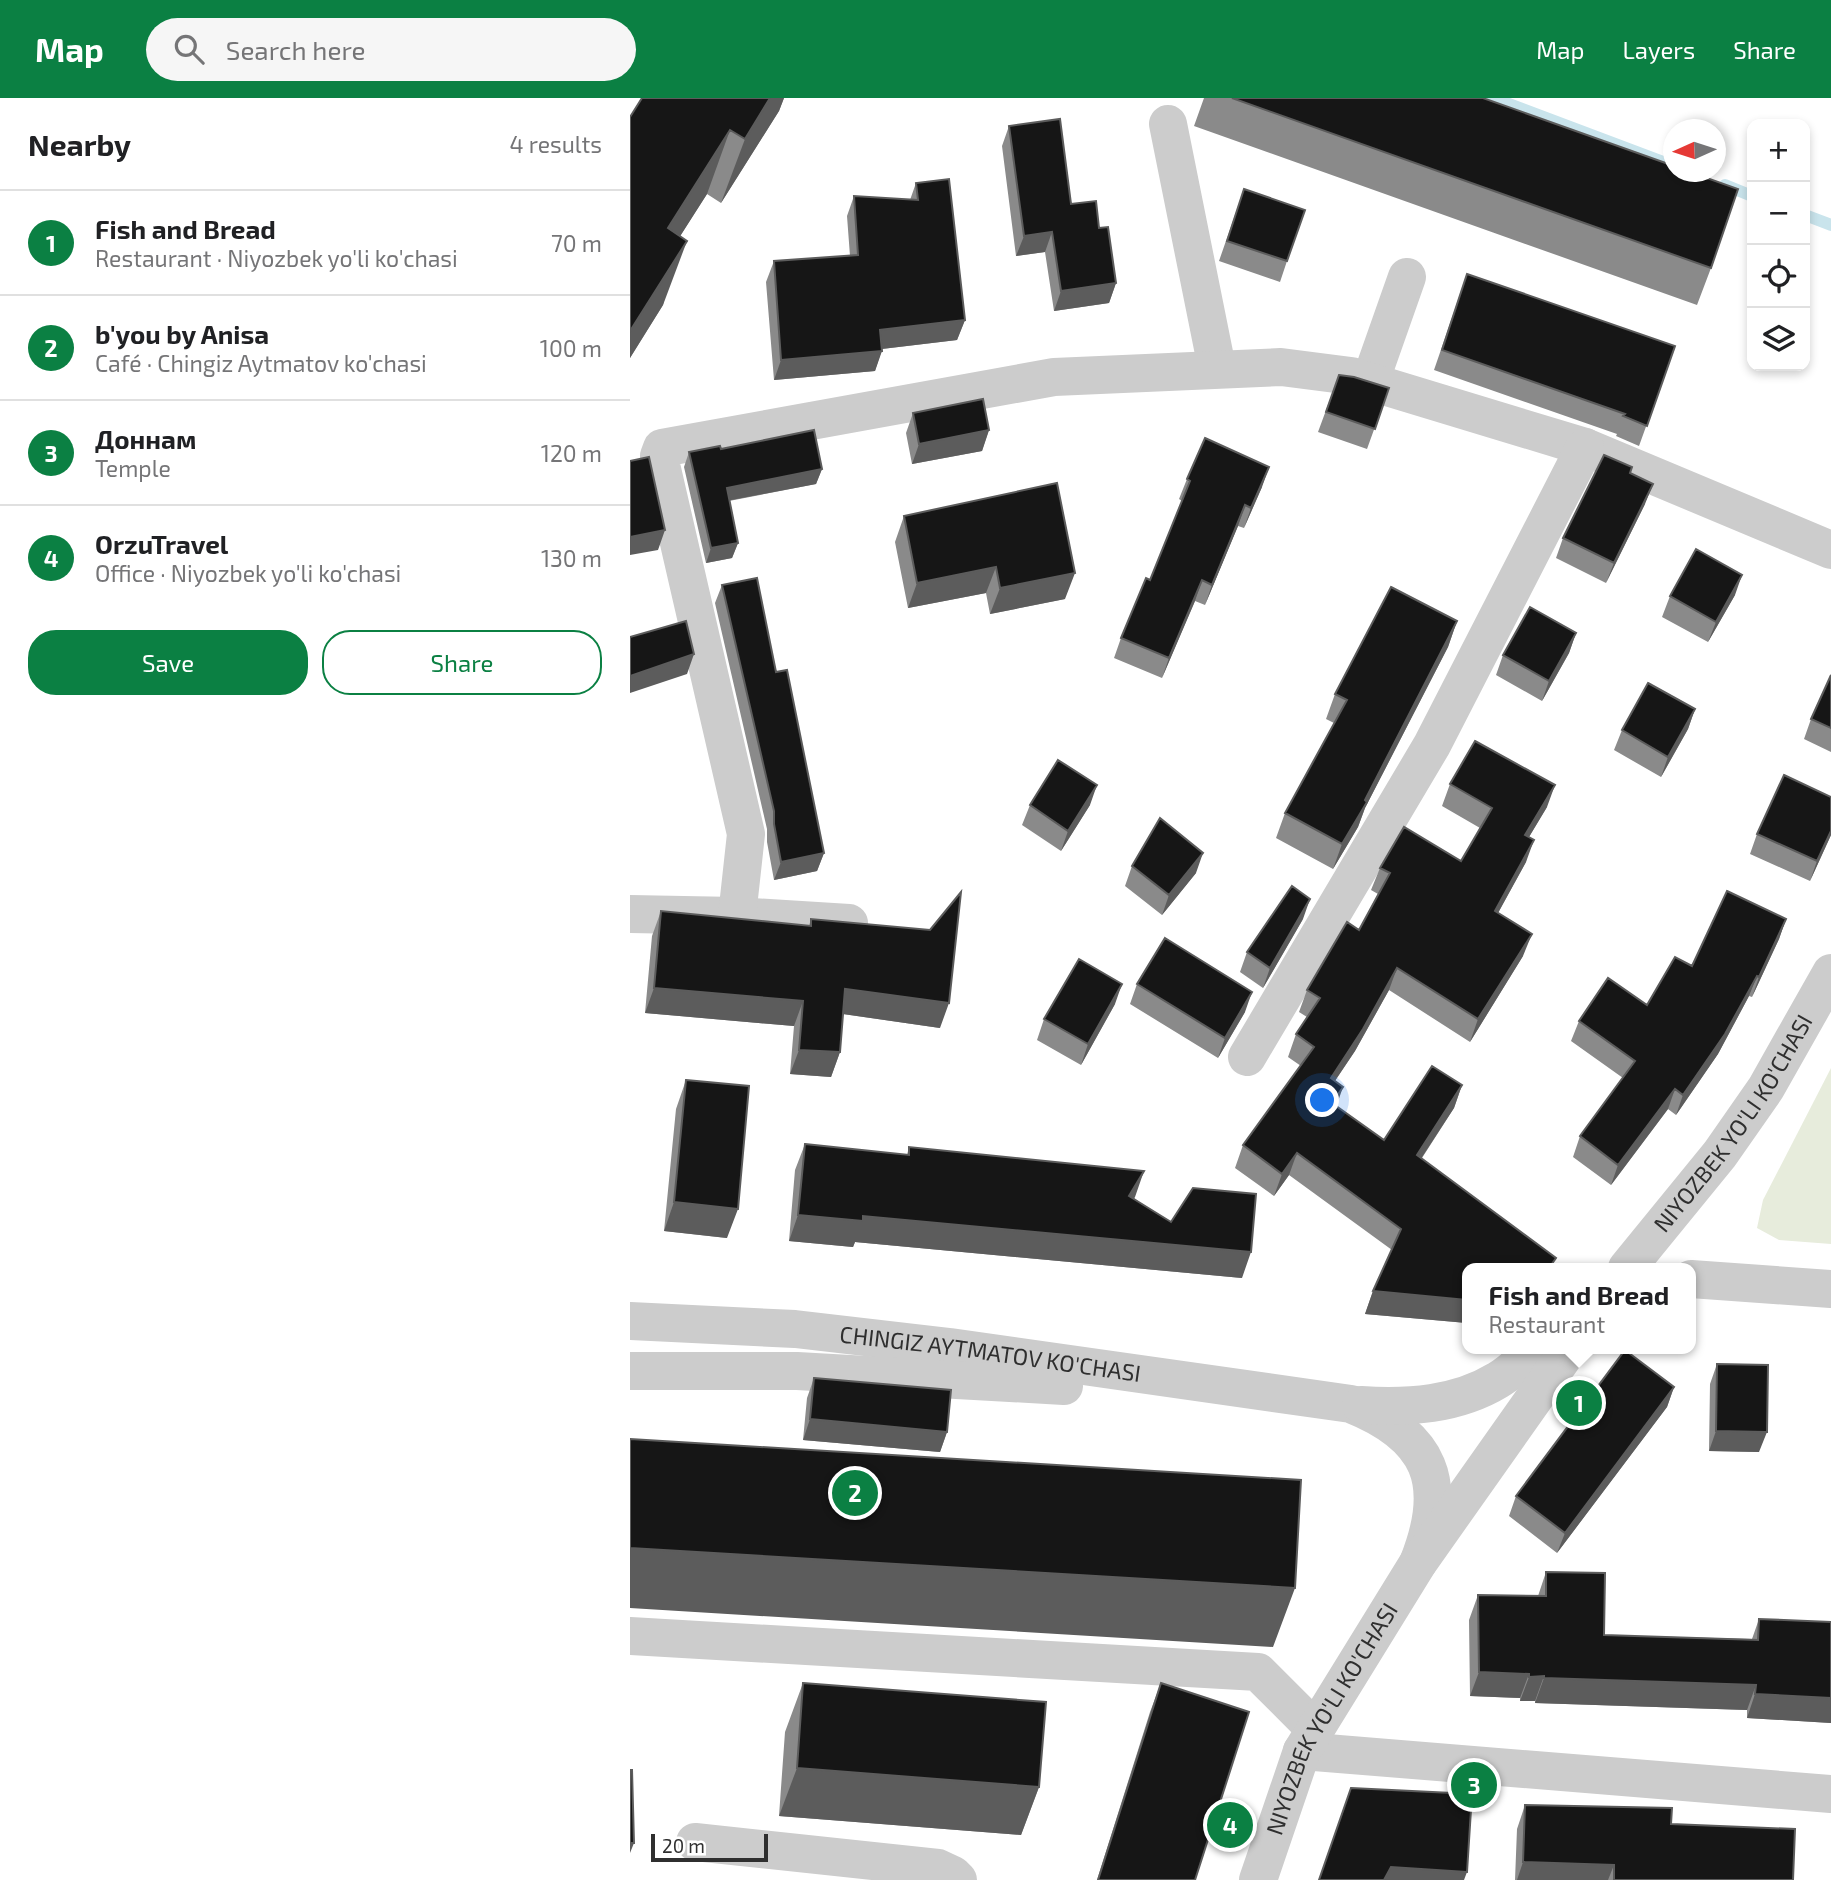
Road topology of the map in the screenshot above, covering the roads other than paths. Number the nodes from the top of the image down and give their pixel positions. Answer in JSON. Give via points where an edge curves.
{"nodes":[{"id":1,"x":1167,"y":124,"type":"dead end"},
{"id":2,"x":1408,"y":277,"type":"dead end"},
{"id":3,"x":1217,"y":368,"type":"junction"},
{"id":4,"x":1370,"y":382,"type":"junction"},
{"id":5,"x":1586,"y":447,"type":"junction"},
{"id":6,"x":1831,"y":550,"type":"edge"},
{"id":7,"x":630,"y":914,"type":"edge"},
{"id":8,"x":737,"y":916,"type":"junction"},
{"id":9,"x":849,"y":923,"type":"edge"},
{"id":10,"x":1831,"y":973,"type":"edge"},
{"id":11,"x":1247,"y":1057,"type":"dead end"},
{"id":12,"x":1631,"y":1263,"type":"edge"},
{"id":13,"x":1696,"y":1279,"type":"edge"},
{"id":14,"x":1831,"y":1289,"type":"edge"},
{"id":15,"x":630,"y":1321,"type":"edge"},
{"id":16,"x":1530,"y":1354,"type":"edge"},
{"id":17,"x":1565,"y":1354,"type":"edge"},
{"id":18,"x":630,"y":1371,"type":"edge"},
{"id":19,"x":1350,"y":1404,"type":"junction"},
{"id":20,"x":1418,"y":1563,"type":"junction"},
{"id":21,"x":630,"y":1636,"type":"edge"},
{"id":22,"x":1309,"y":1740,"type":"junction"},
{"id":23,"x":1831,"y":1794,"type":"edge"},
{"id":24,"x":695,"y":1842,"type":"dead end"},
{"id":25,"x":958,"y":1880,"type":"edge"},
{"id":26,"x":1258,"y":1880,"type":"edge"}],
"edges":[{"from":1,"to":3,"type":"street"},
{"from":2,"to":4,"type":"street"},
{"from":3,"to":4,"type":"street","via":[[1281,367]]},
{"from":3,"to":8,"type":"street","via":[[1054,377],[662,448],[659,456],[746,834]]},
{"from":4,"to":5,"type":"street"},
{"from":5,"to":6,"type":"street"},
{"from":5,"to":11,"type":"street","via":[[1432,745]]},
{"from":7,"to":8,"type":"street"},
{"from":8,"to":9,"type":"street"},
{"from":10,"to":12,"type":"street","name":"NIYOZBEK YO'LI KO'CHASI","via":[[1766,1088],[1712,1164]]},
{"from":13,"to":14,"type":"street"},
{"from":15,"to":19,"type":"street","name":"CHINGIZ AYTMATOV KO'CHASI","via":[[795,1329]]},
{"from":16,"to":19,"type":"street","name":"CHINGIZ AYTMATOV KO'CHASI","via":[[1501,1379],[1466,1395],[1410,1406]]},
{"from":17,"to":20,"type":"street","name":"NIYOZBEK YO'LI KO'CHASI"},
{"from":18,"to":19,"type":"street","name":"CHINGIZ AYTMATOV KO'CHASI","via":[[797,1371]]},
{"from":19,"to":20,"type":"street","name":"NIYOZBEK YO'LI KO'CHASI","via":[[1401,1431],[1428,1469],[1433,1511]]},
{"from":20,"to":22,"type":"street","name":"NIYOZBEK YO'LI KO'CHASI"},
{"from":21,"to":22,"type":"street","via":[[1258,1672]]},
{"from":22,"to":23,"type":"street"},
{"from":22,"to":26,"type":"street","name":"NIYOZBEK YO'LI KO'CHASI"},
{"from":24,"to":25,"type":"street","via":[[938,1868]]}]}
